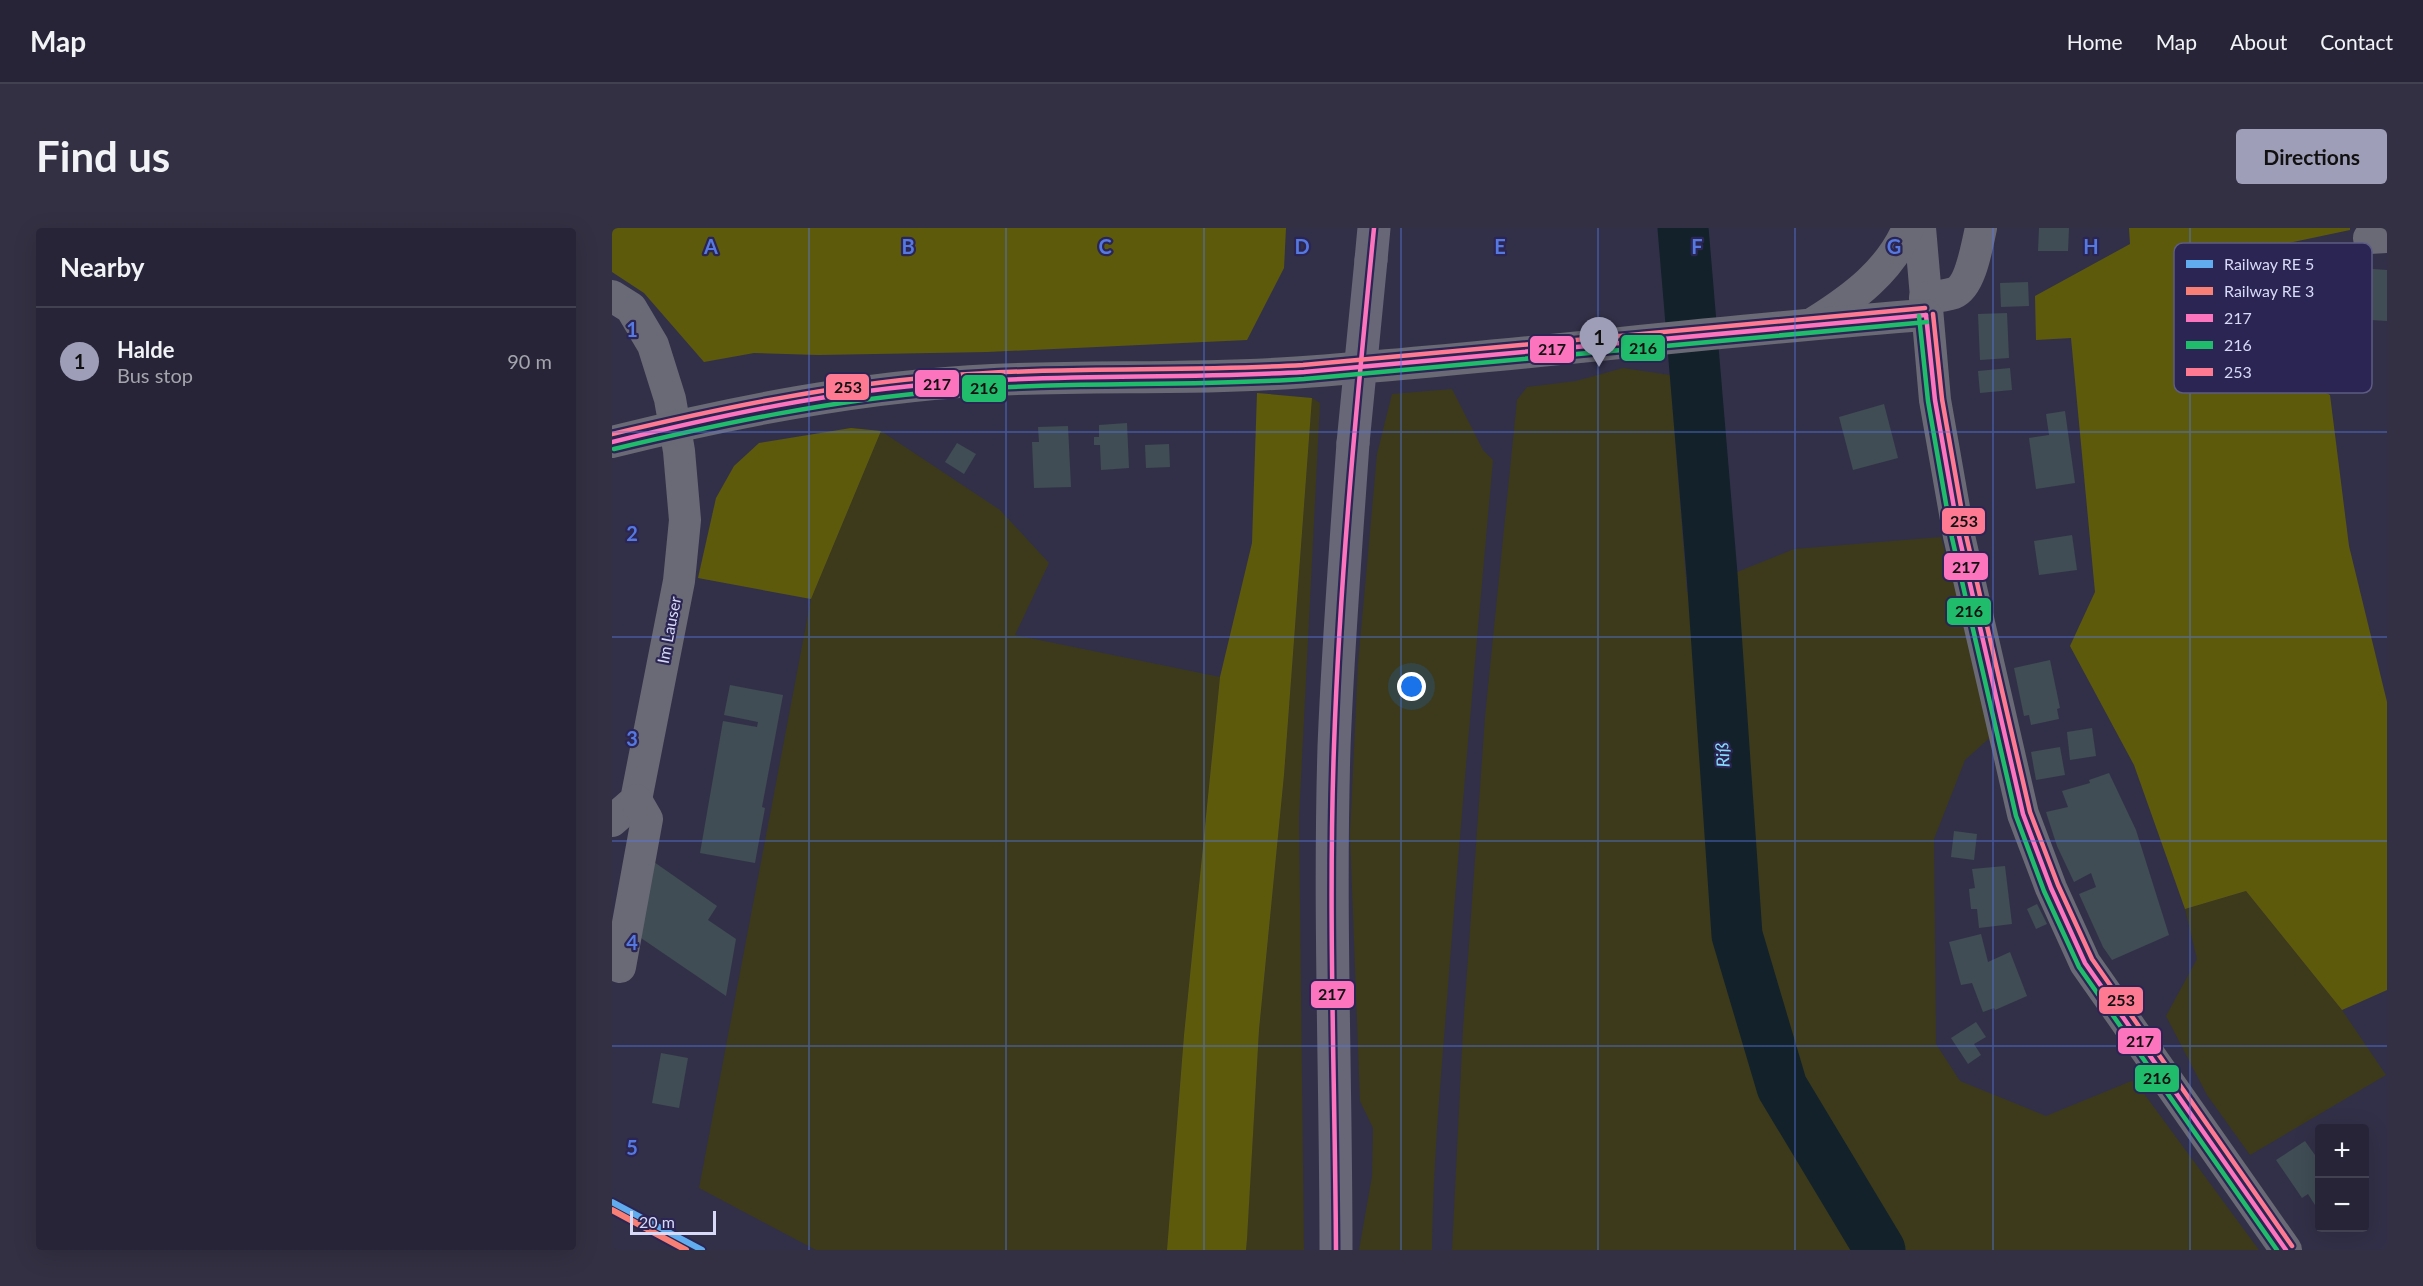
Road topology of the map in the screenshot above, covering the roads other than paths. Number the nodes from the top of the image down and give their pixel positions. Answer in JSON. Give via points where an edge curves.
{"nodes":[{"id":1,"x":1908,"y":228,"type":"edge"},
{"id":2,"x":1920,"y":228,"type":"edge"},
{"id":3,"x":1981,"y":228,"type":"edge"},
{"id":4,"x":1373,"y":244,"type":"edge"},
{"id":5,"x":612,"y":296,"type":"edge"},
{"id":6,"x":1926,"y":307,"type":"junction"},
{"id":7,"x":1813,"y":323,"type":"junction"},
{"id":8,"x":675,"y":428,"type":"junction"},
{"id":9,"x":612,"y":442,"type":"edge"},
{"id":10,"x":636,"y":800,"type":"junction"},
{"id":11,"x":612,"y":821,"type":"edge"},
{"id":12,"x":620,"y":967,"type":"dead end"},
{"id":13,"x":1336,"y":1250,"type":"edge"},
{"id":14,"x":2286,"y":1250,"type":"edge"}],
"edges":[{"from":1,"to":7,"type":"street","via":[[1876,276],[1850,300]]},
{"from":2,"to":6,"type":"street"},
{"from":3,"to":6,"type":"street","via":[[1961,289]]},
{"from":4,"to":13,"type":"highway","bridge":true,"via":[[1353,443],[1334,747]]},
{"from":5,"to":8,"type":"street","name":"Im Lauser","via":[[631,308],[653,345],[668,389]]},
{"from":6,"to":7,"type":"street"},
{"from":6,"to":14,"type":"street","via":[[1935,400],[1959,536],[2024,814],[2050,888],[2085,963]]},
{"from":7,"to":8,"type":"street","via":[[1302,372],[990,380],[839,397]]},
{"from":8,"to":9,"type":"street"},
{"from":8,"to":10,"type":"street","name":"Im Lauser","via":[[685,520],[679,581]]},
{"from":10,"to":11,"type":"street"},
{"from":10,"to":12,"type":"street","via":[[647,819]]}]}
